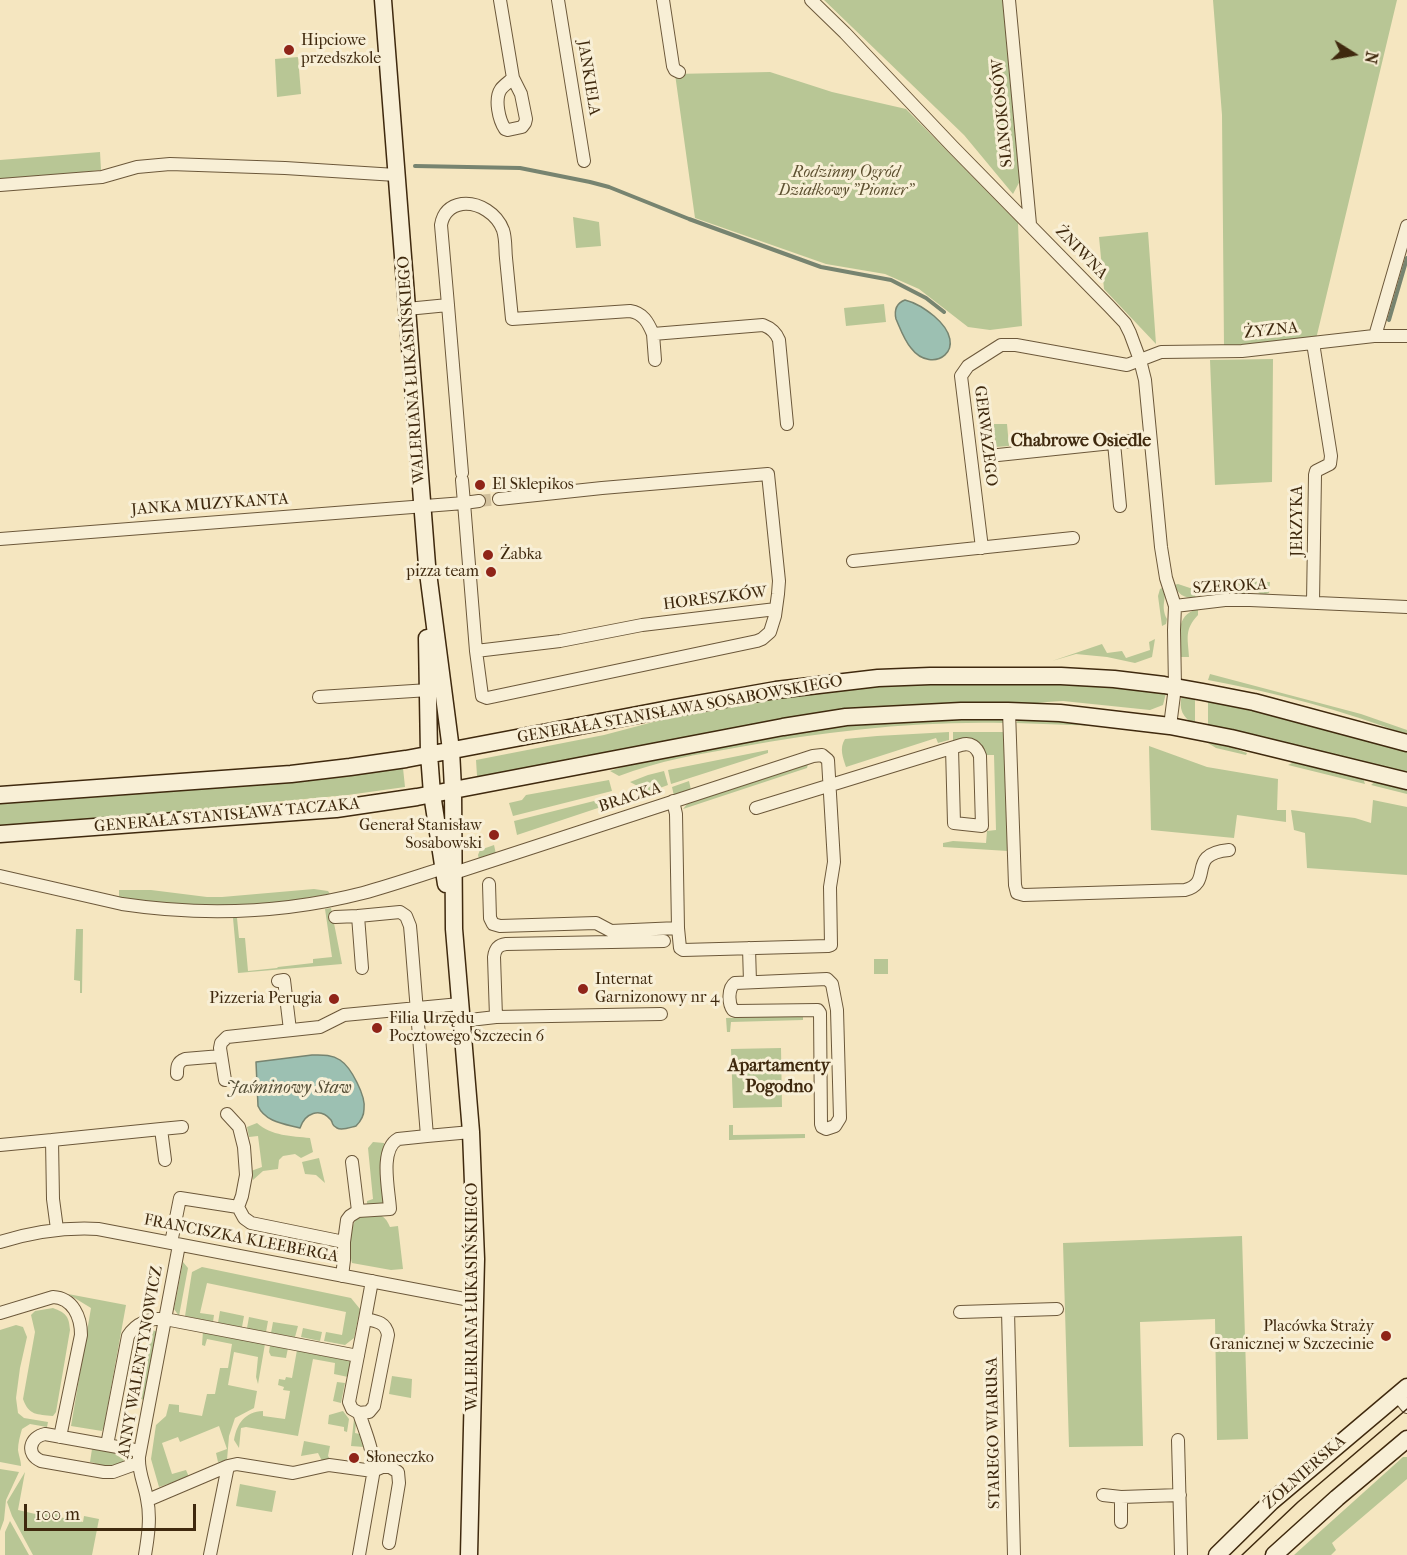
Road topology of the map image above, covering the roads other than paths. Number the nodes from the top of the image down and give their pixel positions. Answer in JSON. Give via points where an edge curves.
{"nodes":[{"id":1,"x":383,"y":0,"type":"edge"},
{"id":2,"x":500,"y":0,"type":"edge"},
{"id":3,"x":558,"y":0,"type":"edge"},
{"id":4,"x":663,"y":0,"type":"edge"},
{"id":5,"x":811,"y":0,"type":"edge"},
{"id":6,"x":1009,"y":0,"type":"edge"},
{"id":7,"x":679,"y":72,"type":"dead end"},
{"id":8,"x":513,"y":78,"type":"dead end"},
{"id":9,"x":584,"y":161,"type":"dead end"},
{"id":10,"x":396,"y":175,"type":"junction"},
{"id":11,"x":0,"y":185,"type":"edge"},
{"id":12,"x":1030,"y":224,"type":"junction"},
{"id":13,"x":1407,"y":226,"type":"edge"},
{"id":14,"x":448,"y":305,"type":"junction"},
{"id":15,"x":407,"y":309,"type":"junction"},
{"id":16,"x":653,"y":334,"type":"junction"},
{"id":17,"x":1375,"y":336,"type":"junction"},
{"id":18,"x":1407,"y":336,"type":"edge"},
{"id":19,"x":1313,"y":343,"type":"junction"},
{"id":20,"x":655,"y":360,"type":"dead end"},
{"id":21,"x":1140,"y":360,"type":"junction"},
{"id":22,"x":786,"y":424,"type":"dead end"},
{"id":23,"x":1150,"y":439,"type":"junction"},
{"id":24,"x":1114,"y":443,"type":"junction"},
{"id":25,"x":998,"y":455,"type":"dead end"},
{"id":26,"x":499,"y":499,"type":"tunnel mouth"},
{"id":27,"x":478,"y":501,"type":"tunnel mouth"},
{"id":28,"x":464,"y":502,"type":"junction"},
{"id":29,"x":422,"y":506,"type":"junction"},
{"id":30,"x":1120,"y":506,"type":"dead end"},
{"id":31,"x":1073,"y":538,"type":"dead end"},
{"id":32,"x":0,"y":539,"type":"edge"},
{"id":33,"x":982,"y":548,"type":"junction"},
{"id":34,"x":853,"y":561,"type":"dead end"},
{"id":35,"x":427,"y":566,"type":"junction"},
{"id":36,"x":1314,"y":602,"type":"junction"},
{"id":37,"x":1175,"y":606,"type":"junction"},
{"id":38,"x":1407,"y":607,"type":"edge"},
{"id":39,"x":776,"y":609,"type":"junction"},
{"id":40,"x":476,"y":651,"type":"junction"},
{"id":41,"x":736,"y":651,"type":"dead end"},
{"id":42,"x":528,"y":683,"type":"dead end"},
{"id":43,"x":1175,"y":687,"type":"junction"},
{"id":44,"x":480,"y":689,"type":"junction"},
{"id":45,"x":429,"y":690,"type":"junction"},
{"id":46,"x":319,"y":697,"type":"dead end"},
{"id":47,"x":1009,"y":711,"type":"junction"},
{"id":48,"x":1170,"y":726,"type":"junction"},
{"id":49,"x":1407,"y":743,"type":"edge"},
{"id":50,"x":952,"y":748,"type":"junction"},
{"id":51,"x":451,"y":750,"type":"junction"},
{"id":52,"x":429,"y":754,"type":"junction"},
{"id":53,"x":1407,"y":781,"type":"edge"},
{"id":54,"x":831,"y":785,"type":"junction"},
{"id":55,"x":453,"y":789,"type":"junction"},
{"id":56,"x":432,"y":794,"type":"junction"},
{"id":57,"x":0,"y":795,"type":"edge"},
{"id":58,"x":673,"y":801,"type":"junction"},
{"id":59,"x":756,"y":808,"type":"dead end"},
{"id":60,"x":0,"y":834,"type":"edge"},
{"id":61,"x":1229,"y":850,"type":"dead end"},
{"id":62,"x":449,"y":870,"type":"junction"},
{"id":63,"x":0,"y":876,"type":"edge"},
{"id":64,"x":489,"y":884,"type":"dead end"},
{"id":65,"x":358,"y":916,"type":"junction"},
{"id":66,"x":335,"y":917,"type":"dead end"},
{"id":67,"x":678,"y":928,"type":"junction"},
{"id":68,"x":664,"y":941,"type":"dead end"},
{"id":69,"x":749,"y":948,"type":"junction"},
{"id":70,"x":362,"y":968,"type":"dead end"},
{"id":71,"x":278,"y":981,"type":"dead end"},
{"id":72,"x":750,"y":982,"type":"junction"},
{"id":73,"x":460,"y":1004,"type":"junction"},
{"id":74,"x":416,"y":1008,"type":"junction"},
{"id":75,"x":661,"y":1014,"type":"dead end"},
{"id":76,"x":496,"y":1017,"type":"junction"},
{"id":77,"x":461,"y":1021,"type":"junction"},
{"id":78,"x":290,"y":1030,"type":"junction"},
{"id":79,"x":221,"y":1056,"type":"junction"},
{"id":80,"x":177,"y":1074,"type":"dead end"},
{"id":81,"x":225,"y":1080,"type":"dead end"},
{"id":82,"x":227,"y":1114,"type":"dead end"},
{"id":83,"x":182,"y":1127,"type":"dead end"},
{"id":84,"x":161,"y":1129,"type":"junction"},
{"id":85,"x":471,"y":1132,"type":"junction"},
{"id":86,"x":427,"y":1136,"type":"junction"},
{"id":87,"x":52,"y":1140,"type":"junction"},
{"id":88,"x":0,"y":1145,"type":"edge"},
{"id":89,"x":165,"y":1160,"type":"dead end"},
{"id":90,"x":352,"y":1162,"type":"dead end"},
{"id":91,"x":238,"y":1207,"type":"junction"},
{"id":92,"x":358,"y":1211,"type":"junction"},
{"id":93,"x":57,"y":1229,"type":"junction"},
{"id":94,"x":0,"y":1242,"type":"edge"},
{"id":95,"x":344,"y":1242,"type":"junction"},
{"id":96,"x":175,"y":1244,"type":"junction"},
{"id":97,"x":342,"y":1276,"type":"junction"},
{"id":98,"x":372,"y":1281,"type":"junction"},
{"id":99,"x":475,"y":1301,"type":"junction"},
{"id":100,"x":1057,"y":1309,"type":"dead end"},
{"id":101,"x":1008,"y":1311,"type":"junction"},
{"id":102,"x":960,"y":1312,"type":"dead end"},
{"id":103,"x":0,"y":1313,"type":"edge"},
{"id":104,"x":165,"y":1319,"type":"junction"},
{"id":105,"x":365,"y":1319,"type":"junction"},
{"id":106,"x":357,"y":1356,"type":"junction"},
{"id":107,"x":1404,"y":1397,"type":"edge"},
{"id":108,"x":360,"y":1413,"type":"junction"},
{"id":109,"x":60,"y":1437,"type":"junction"},
{"id":110,"x":1407,"y":1439,"type":"edge"},
{"id":111,"x":1179,"y":1440,"type":"dead end"},
{"id":112,"x":107,"y":1445,"type":"junction"},
{"id":113,"x":139,"y":1457,"type":"junction"},
{"id":114,"x":228,"y":1466,"type":"junction"},
{"id":115,"x":373,"y":1471,"type":"junction"},
{"id":116,"x":1103,"y":1495,"type":"dead end"},
{"id":117,"x":1180,"y":1495,"type":"junction"},
{"id":118,"x":1120,"y":1497,"type":"junction"},
{"id":119,"x":148,"y":1500,"type":"junction"},
{"id":120,"x":1121,"y":1522,"type":"dead end"},
{"id":121,"x":389,"y":1543,"type":"dead end"},
{"id":122,"x":145,"y":1555,"type":"edge"},
{"id":123,"x":210,"y":1555,"type":"edge"},
{"id":124,"x":359,"y":1555,"type":"edge"},
{"id":125,"x":469,"y":1555,"type":"edge"},
{"id":126,"x":1014,"y":1555,"type":"edge"},
{"id":127,"x":1181,"y":1555,"type":"edge"},
{"id":128,"x":1217,"y":1555,"type":"edge"},
{"id":129,"x":1274,"y":1555,"type":"edge"}],
"edges":[{"from":1,"to":10,"type":"main road","name":"WALERIANA ŁUKASIŃSKIEGO"},
{"from":2,"to":8,"type":"street"},
{"from":3,"to":9,"type":"street","name":"JANKIELA"},
{"from":4,"to":7,"type":"street","via":[[673,66]]},
{"from":5,"to":12,"type":"street","name":"ŻNIWNA"},
{"from":6,"to":12,"type":"street","name":"SIANOKOSÓW"},
{"from":10,"to":11,"type":"street","via":[[170,164],[137,167],[102,177]]},
{"from":10,"to":15,"type":"main road","name":"WALERIANA ŁUKASIŃSKIEGO"},
{"from":12,"to":21,"type":"street","name":"ŻNIWNA","via":[[1118,315]]},
{"from":13,"to":17,"type":"street"},
{"from":14,"to":15,"type":"street"},
{"from":14,"to":16,"type":"street","via":[[442,219],[454,206],[473,204],[491,213],[504,233],[512,319],[630,310],[647,321]]},
{"from":14,"to":28,"type":"street"},
{"from":15,"to":29,"type":"main road","name":"WALERIANA ŁUKASIŃSKIEGO"},
{"from":16,"to":20,"type":"street"},
{"from":16,"to":22,"type":"street","via":[[763,325],[774,330],[779,340]]},
{"from":17,"to":18,"type":"street","name":"ŻYZNA"},
{"from":17,"to":19,"type":"street","name":"ŻYZNA"},
{"from":19,"to":21,"type":"street","name":"ŻYZNA","via":[[1242,351],[1161,352]]},
{"from":19,"to":36,"type":"street","name":"JERZYKA","via":[[1331,456],[1330,464],[1316,471],[1314,482]]},
{"from":21,"to":23,"type":"street","name":"ŻNIWNA"},
{"from":21,"to":33,"type":"street","name":"GERWAZEGO","via":[[1122,365],[1008,344],[968,366],[961,382]]},
{"from":23,"to":24,"type":"street"},
{"from":23,"to":37,"type":"street","name":"ŻNIWNA","via":[[1161,547]]},
{"from":24,"to":25,"type":"street"},
{"from":24,"to":30,"type":"street"},
{"from":26,"to":39,"type":"street","name":"HORESZKÓW","via":[[768,474],[778,581]]},
{"from":27,"to":28,"type":"street"},
{"from":28,"to":29,"type":"street"},
{"from":28,"to":40,"type":"street"},
{"from":29,"to":32,"type":"street","name":"JANKA MUZYKANTA"},
{"from":29,"to":35,"type":"main road","name":"WALERIANA ŁUKASIŃSKIEGO"},
{"from":31,"to":33,"type":"street"},
{"from":33,"to":34,"type":"street"},
{"from":35,"to":45,"type":"main road","name":"WALERIANA ŁUKASIŃSKIEGO"},
{"from":35,"to":51,"type":"main road","name":"WALERIANA ŁUKASIŃSKIEGO"},
{"from":36,"to":37,"type":"street","name":"SZEROKA","via":[[1225,600]]},
{"from":36,"to":38,"type":"street","name":"SZEROKA"},
{"from":37,"to":43,"type":"street","name":"SZEROKA"},
{"from":39,"to":40,"type":"street","name":"HORESZKÓW"},
{"from":39,"to":41,"type":"street","via":[[779,626],[773,640]]},
{"from":39,"to":44,"type":"street","via":[[770,632],[757,641],[487,698]]},
{"from":40,"to":44,"type":"street"},
{"from":42,"to":44,"type":"street","via":[[486,692]]},
{"from":43,"to":48,"type":"street","name":"SZEROKA"},
{"from":43,"to":49,"type":"main road","name":"GENERAŁA STANISŁAWA SOSABOWSKIEGO","via":[[1248,701]]},
{"from":43,"to":51,"type":"main road","name":"GENERAŁA STANISŁAWA SOSABOWSKIEGO","via":[[1061,676],[878,678],[776,690]]},
{"from":45,"to":46,"type":"street"},
{"from":45,"to":52,"type":"main road","name":"WALERIANA ŁUKASIŃSKIEGO"},
{"from":47,"to":48,"type":"main road"},
{"from":47,"to":55,"type":"main road","via":[[846,717]]},
{"from":47,"to":61,"type":"street","via":[[1017,893],[1185,890],[1197,885],[1208,856]]},
{"from":48,"to":53,"type":"main road"},
{"from":50,"to":50,"type":"street","via":[[970,744],[979,753],[982,826],[954,823]]},
{"from":50,"to":54,"type":"street"},
{"from":51,"to":52,"type":"main road"},
{"from":51,"to":55,"type":"main road","name":"WALERIANA ŁUKASIŃSKIEGO"},
{"from":52,"to":56,"type":"main road","name":"WALERIANA ŁUKASIŃSKIEGO"},
{"from":52,"to":57,"type":"main road","via":[[291,774]]},
{"from":54,"to":58,"type":"street","name":"BRACKA","via":[[830,765],[822,755]]},
{"from":54,"to":59,"type":"street"},
{"from":54,"to":69,"type":"street","via":[[831,945]]},
{"from":55,"to":56,"type":"main road","name":"GENERAŁA STANISŁAWA TACZAKA"},
{"from":55,"to":62,"type":"main road","name":"WALERIANA ŁUKASIŃSKIEGO"},
{"from":56,"to":60,"type":"main road","name":"GENERAŁA STANISŁAWA TACZAKA","via":[[336,809]]},
{"from":56,"to":62,"type":"main road","name":"WALERIANA ŁUKASIŃSKIEGO"},
{"from":58,"to":62,"type":"street","name":"BRACKA"},
{"from":58,"to":67,"type":"street"},
{"from":62,"to":63,"type":"street","name":"BRACKA","via":[[361,893],[240,910],[132,905]]},
{"from":62,"to":73,"type":"main road","name":"WALERIANA ŁUKASIŃSKIEGO"},
{"from":64,"to":67,"type":"street","via":[[490,918],[500,926],[596,923],[611,931]]},
{"from":65,"to":66,"type":"street"},
{"from":65,"to":70,"type":"street"},
{"from":65,"to":74,"type":"street","via":[[400,912],[406,916]]},
{"from":67,"to":69,"type":"street","via":[[683,950]]},
{"from":68,"to":76,"type":"street","via":[[501,945],[494,957]]},
{"from":69,"to":72,"type":"street"},
{"from":71,"to":78,"type":"street","via":[[284,980]]},
{"from":72,"to":72,"type":"street","via":[[827,979],[832,984],[837,1010],[840,1118],[835,1126],[826,1129],[821,1124],[820,1013],[732,1010],[732,985]]},
{"from":73,"to":74,"type":"street"},
{"from":73,"to":77,"type":"main road","name":"WALERIANA ŁUKASIŃSKIEGO"},
{"from":74,"to":78,"type":"street","via":[[344,1015],[326,1025]]},
{"from":74,"to":86,"type":"street"},
{"from":75,"to":76,"type":"street"},
{"from":76,"to":77,"type":"street"},
{"from":77,"to":85,"type":"main road","name":"WALERIANA ŁUKASIŃSKIEGO"},
{"from":78,"to":79,"type":"street","via":[[227,1037],[221,1043]]},
{"from":79,"to":80,"type":"street","via":[[180,1061]]},
{"from":79,"to":81,"type":"street"},
{"from":82,"to":91,"type":"street","via":[[239,1127],[244,1147],[246,1175]]},
{"from":83,"to":84,"type":"street"},
{"from":84,"to":87,"type":"street"},
{"from":84,"to":89,"type":"street"},
{"from":85,"to":86,"type":"street"},
{"from":85,"to":99,"type":"main road","name":"WALERIANA ŁUKASIŃSKIEGO"},
{"from":86,"to":92,"type":"street","via":[[398,1139],[388,1150],[390,1209]]},
{"from":87,"to":88,"type":"street"},
{"from":87,"to":93,"type":"street"},
{"from":90,"to":92,"type":"street"},
{"from":91,"to":95,"type":"street","via":[[251,1223]]},
{"from":91,"to":96,"type":"street","name":"ANNY WALENTYNOWICZ","via":[[180,1198]]},
{"from":92,"to":95,"type":"street","via":[[347,1220]]},
{"from":93,"to":94,"type":"street","name":"FRANCISZKA KLEEBERGA"},
{"from":93,"to":96,"type":"street","name":"FRANCISZKA KLEEBERGA","via":[[98,1229]]},
{"from":95,"to":97,"type":"street"},
{"from":96,"to":97,"type":"street","name":"FRANCISZKA KLEEBERGA"},
{"from":96,"to":104,"type":"street","name":"ANNY WALENTYNOWICZ"},
{"from":97,"to":98,"type":"street","name":"FRANCISZKA KLEEBERGA"},
{"from":98,"to":99,"type":"street","name":"FRANCISZKA KLEEBERGA"},
{"from":98,"to":105,"type":"street"},
{"from":99,"to":125,"type":"main road","name":"WALERIANA ŁUKASIŃSKIEGO"},
{"from":100,"to":101,"type":"street"},
{"from":101,"to":102,"type":"street"},
{"from":101,"to":126,"type":"street","name":"STAREGO WIARUSA"},
{"from":103,"to":109,"type":"street","via":[[53,1297],[65,1300],[78,1316],[81,1335]]},
{"from":104,"to":106,"type":"street"},
{"from":104,"to":112,"type":"street","via":[[142,1323],[128,1336]]},
{"from":104,"to":113,"type":"street","name":"ANNY WALENTYNOWICZ"},
{"from":105,"to":106,"type":"street"},
{"from":105,"to":108,"type":"street","via":[[382,1323],[388,1335],[374,1406],[369,1412]]},
{"from":106,"to":108,"type":"street","via":[[349,1402]]},
{"from":107,"to":128,"type":"main road","name":"ŻOŁNIERSKA","via":[[1271,1502]]},
{"from":108,"to":115,"type":"street"},
{"from":109,"to":112,"type":"street"},
{"from":109,"to":113,"type":"street","via":[[37,1436],[34,1457],[113,1472]]},
{"from":110,"to":129,"type":"main road"},
{"from":111,"to":117,"type":"street"},
{"from":112,"to":113,"type":"street"},
{"from":113,"to":119,"type":"street","name":"ANNY WALENTYNOWICZ"},
{"from":114,"to":115,"type":"street","via":[[240,1464],[293,1473],[329,1464]]},
{"from":114,"to":119,"type":"street"},
{"from":114,"to":123,"type":"street"},
{"from":115,"to":121,"type":"street","via":[[390,1467],[398,1472]]},
{"from":115,"to":124,"type":"street"},
{"from":116,"to":118,"type":"street"},
{"from":117,"to":118,"type":"street"},
{"from":117,"to":127,"type":"street"},
{"from":118,"to":120,"type":"street"},
{"from":119,"to":122,"type":"street","name":"ANNY WALENTYNOWICZ"}]}
